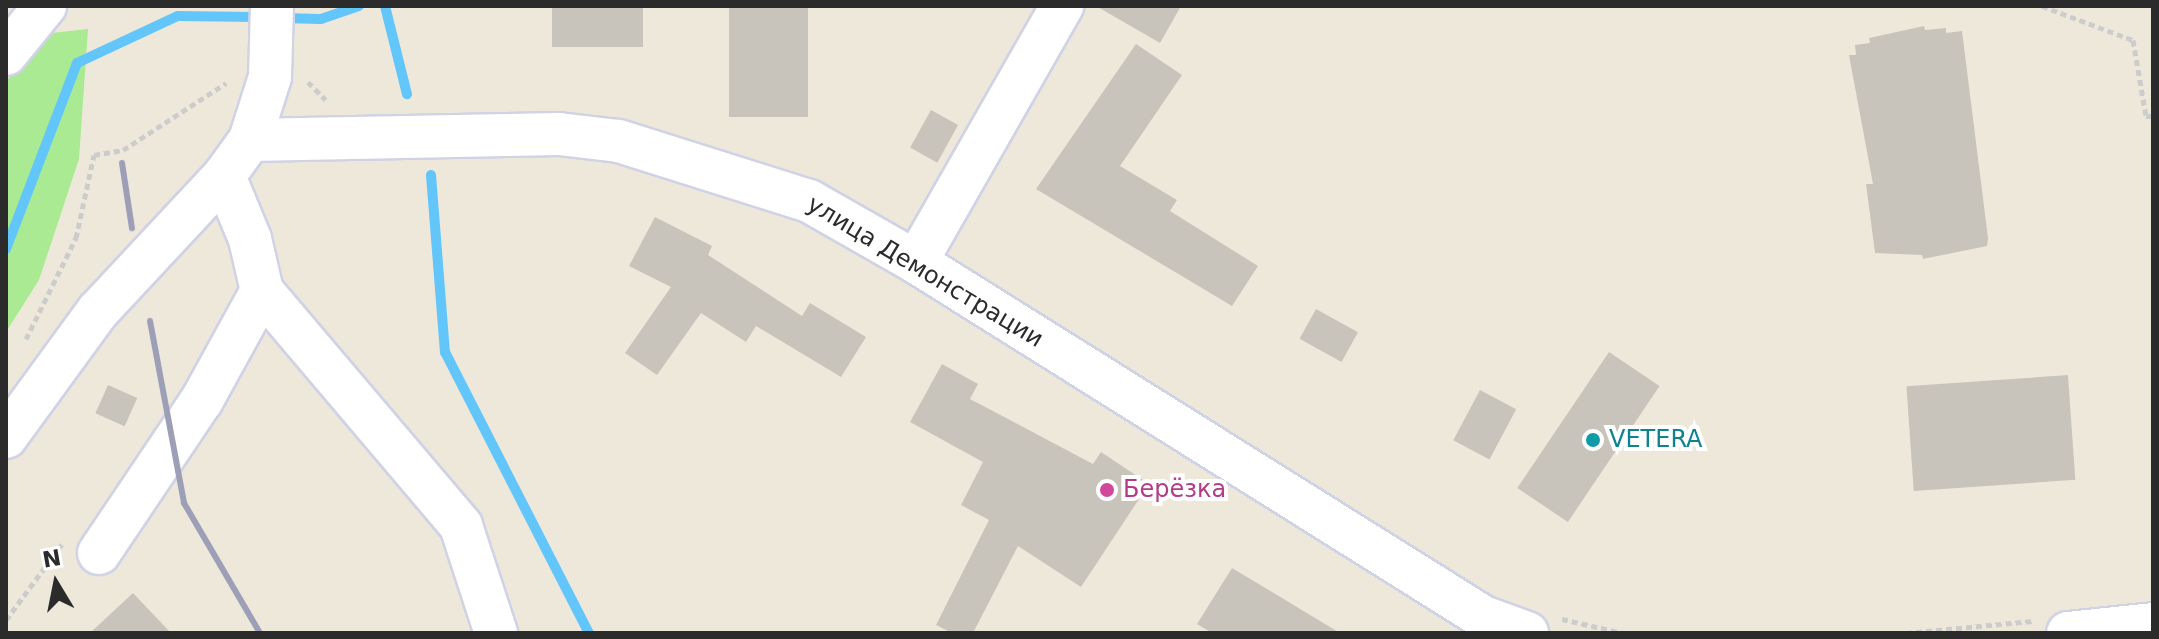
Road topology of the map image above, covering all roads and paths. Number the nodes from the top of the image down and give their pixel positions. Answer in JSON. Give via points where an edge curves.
{"nodes":[{"id":1,"x":45,"y":6,"type":"edge"},
{"id":2,"x":272,"y":6,"type":"edge"},
{"id":3,"x":1062,"y":6,"type":"edge"},
{"id":4,"x":2042,"y":6,"type":"edge"},
{"id":5,"x":6,"y":54,"type":"edge"},
{"id":6,"x":251,"y":78,"type":"junction"},
{"id":7,"x":2153,"y":116,"type":"edge"},
{"id":8,"x":250,"y":140,"type":"junction"},
{"id":9,"x":224,"y":176,"type":"junction"},
{"id":10,"x":916,"y":262,"type":"junction"},
{"id":11,"x":262,"y":291,"type":"junction"},
{"id":12,"x":21,"y":347,"type":"dead end"},
{"id":13,"x":6,"y":437,"type":"edge"},
{"id":14,"x":99,"y":553,"type":"dead end"},
{"id":15,"x":2153,"y":624,"type":"edge"},
{"id":16,"x":496,"y":633,"type":"edge"},
{"id":17,"x":1527,"y":633,"type":"edge"},
{"id":18,"x":2068,"y":633,"type":"edge"}],
"edges":[{"from":1,"to":5,"type":"street"},
{"from":2,"to":6,"type":"street"},
{"from":3,"to":10,"type":"street"},
{"from":4,"to":7,"type":"path","via":[[2133,40],[2146,116]]},
{"from":6,"to":8,"type":"street"},
{"from":6,"to":12,"type":"path","via":[[123,150],[94,155],[76,238]]},
{"from":8,"to":9,"type":"street"},
{"from":8,"to":10,"type":"street","name":"улица Демонстрации","via":[[559,134],[619,141],[809,201]]},
{"from":9,"to":11,"type":"street","via":[[250,239]]},
{"from":9,"to":13,"type":"street","via":[[98,311]]},
{"from":10,"to":17,"type":"street","name":"улица Демонстрации","via":[[1483,617]]},
{"from":11,"to":14,"type":"street","via":[[202,400]]},
{"from":11,"to":16,"type":"street","via":[[461,526]]},
{"from":15,"to":18,"type":"street"}]}
